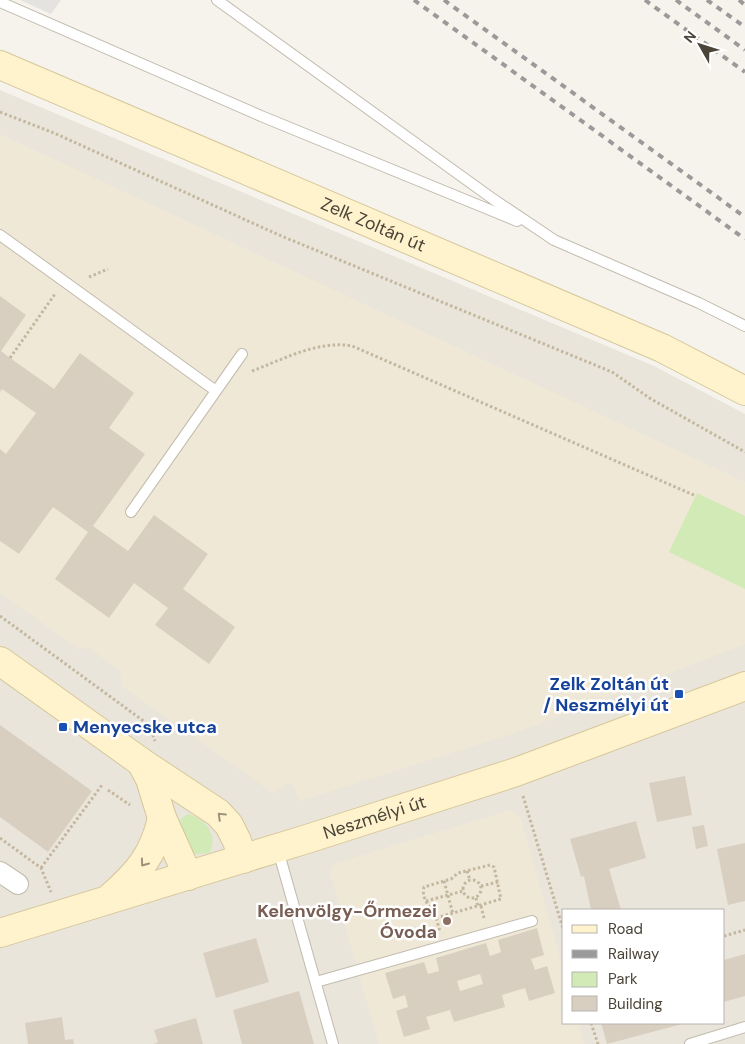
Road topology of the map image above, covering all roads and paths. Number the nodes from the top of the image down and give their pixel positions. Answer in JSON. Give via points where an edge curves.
{"nodes":[{"id":1,"x":217,"y":0,"type":"edge"},
{"id":2,"x":0,"y":2,"type":"edge"},
{"id":3,"x":0,"y":65,"type":"edge"},
{"id":4,"x":0,"y":112,"type":"edge"},
{"id":5,"x":535,"y":228,"type":"junction"},
{"id":6,"x":0,"y":235,"type":"edge"},
{"id":7,"x":64,"y":281,"type":"junction"},
{"id":8,"x":745,"y":326,"type":"edge"},
{"id":9,"x":242,"y":354,"type":"dead end"},
{"id":10,"x":10,"y":358,"type":"dead end"},
{"id":11,"x":225,"y":379,"type":"junction"},
{"id":12,"x":216,"y":391,"type":"junction"},
{"id":13,"x":745,"y":391,"type":"edge"},
{"id":14,"x":745,"y":452,"type":"edge"},
{"id":15,"x":696,"y":496,"type":"dead end"},
{"id":16,"x":131,"y":512,"type":"dead end"},
{"id":17,"x":0,"y":616,"type":"edge"},
{"id":18,"x":0,"y":661,"type":"edge"},
{"id":19,"x":745,"y":686,"type":"edge"},
{"id":20,"x":146,"y":755,"type":"junction"},
{"id":21,"x":516,"y":772,"type":"junction"},
{"id":22,"x":102,"y":785,"type":"dead end"},
{"id":23,"x":108,"y":790,"type":"dead end"},
{"id":24,"x":128,"y":804,"type":"dead end"},
{"id":25,"x":162,"y":818,"type":"junction"},
{"id":26,"x":0,"y":838,"type":"edge"},
{"id":27,"x":278,"y":848,"type":"junction"},
{"id":28,"x":242,"y":859,"type":"junction"},
{"id":29,"x":41,"y":868,"type":"junction"},
{"id":30,"x":468,"y":870,"type":"junction"},
{"id":31,"x":0,"y":872,"type":"edge"},
{"id":32,"x":188,"y":876,"type":"junction"},
{"id":33,"x":470,"y":880,"type":"junction"},
{"id":34,"x":444,"y":881,"type":"junction"},
{"id":35,"x":498,"y":882,"type":"junction"},
{"id":36,"x":18,"y":884,"type":"dead end"},
{"id":37,"x":481,"y":886,"type":"junction"},
{"id":38,"x":464,"y":891,"type":"junction"},
{"id":39,"x":448,"y":895,"type":"junction"},
{"id":40,"x":45,"y":897,"type":"dead end"},
{"id":41,"x":476,"y":898,"type":"junction"},
{"id":42,"x":108,"y":900,"type":"junction"},
{"id":43,"x":426,"y":901,"type":"junction"},
{"id":44,"x":478,"y":907,"type":"junction"},
{"id":45,"x":453,"y":914,"type":"junction"},
{"id":46,"x":436,"y":918,"type":"junction"},
{"id":47,"x":532,"y":921,"type":"dead end"},
{"id":48,"x":562,"y":925,"type":"edge"},
{"id":49,"x":745,"y":930,"type":"edge"},
{"id":50,"x":0,"y":933,"type":"edge"},
{"id":51,"x":725,"y":936,"type":"edge"},
{"id":52,"x":444,"y":946,"type":"junction"},
{"id":53,"x":316,"y":982,"type":"junction"},
{"id":54,"x":591,"y":1024,"type":"edge"},
{"id":55,"x":745,"y":1027,"type":"edge"},
{"id":56,"x":333,"y":1044,"type":"edge"},
{"id":57,"x":598,"y":1044,"type":"edge"},
{"id":58,"x":690,"y":1044,"type":"edge"}],
"edges":[{"from":1,"to":5,"type":"lane"},
{"from":2,"to":5,"type":"lane","via":[[261,116]]},
{"from":3,"to":13,"type":"street","name":"Zelk Zoltán út","via":[[644,340]]},
{"from":4,"to":14,"type":"path","via":[[54,133],[279,235],[612,372],[650,398]]},
{"from":5,"to":8,"type":"lane","via":[[566,246]]},
{"from":6,"to":7,"type":"lane"},
{"from":7,"to":10,"type":"path"},
{"from":7,"to":12,"type":"lane"},
{"from":9,"to":11,"type":"lane"},
{"from":11,"to":12,"type":"lane"},
{"from":11,"to":15,"type":"path","via":[[317,347],[352,346]]},
{"from":12,"to":16,"type":"lane"},
{"from":17,"to":20,"type":"path","via":[[149,725],[155,741]]},
{"from":18,"to":20,"type":"street"},
{"from":19,"to":21,"type":"street","name":"Neszmélyi út"},
{"from":20,"to":25,"type":"street"},
{"from":28,"to":20,"type":"street","one_way":true,"via":[[229,825],[218,813]]},
{"from":21,"to":27,"type":"street","name":"Neszmélyi út"},
{"from":21,"to":48,"type":"path"},
{"from":22,"to":29,"type":"path"},
{"from":23,"to":24,"type":"path"},
{"from":25,"to":32,"type":"street"},
{"from":25,"to":42,"type":"street","one_way":true,"via":[[149,856],[137,873]]},
{"from":26,"to":29,"type":"path"},
{"from":27,"to":28,"type":"street","name":"Neszmélyi út"},
{"from":27,"to":53,"type":"lane"},
{"from":28,"to":32,"type":"street","name":"Neszmélyi út"},
{"from":29,"to":40,"type":"path","via":[[52,895]]},
{"from":30,"to":33,"type":"path"},
{"from":30,"to":34,"type":"path"},
{"from":30,"to":35,"type":"path","via":[[492,865]]},
{"from":31,"to":36,"type":"street"},
{"from":32,"to":42,"type":"street","name":"Neszmélyi út"},
{"from":33,"to":37,"type":"path"},
{"from":33,"to":38,"type":"path"},
{"from":34,"to":39,"type":"path"},
{"from":34,"to":43,"type":"path","via":[[424,888]]},
{"from":35,"to":37,"type":"path"},
{"from":35,"to":44,"type":"path","via":[[501,899]]},
{"from":37,"to":41,"type":"path"},
{"from":38,"to":39,"type":"path"},
{"from":38,"to":41,"type":"path","via":[[468,897]]},
{"from":39,"to":43,"type":"path"},
{"from":39,"to":45,"type":"path"},
{"from":41,"to":44,"type":"path"},
{"from":42,"to":50,"type":"street","name":"Neszmélyi út"},
{"from":43,"to":46,"type":"path"},
{"from":44,"to":45,"type":"path"},
{"from":45,"to":46,"type":"path"},
{"from":46,"to":52,"type":"path"},
{"from":47,"to":52,"type":"lane"},
{"from":49,"to":51,"type":"path"},
{"from":52,"to":53,"type":"lane"},
{"from":53,"to":56,"type":"lane"},
{"from":54,"to":57,"type":"path"},
{"from":55,"to":58,"type":"lane"}]}
